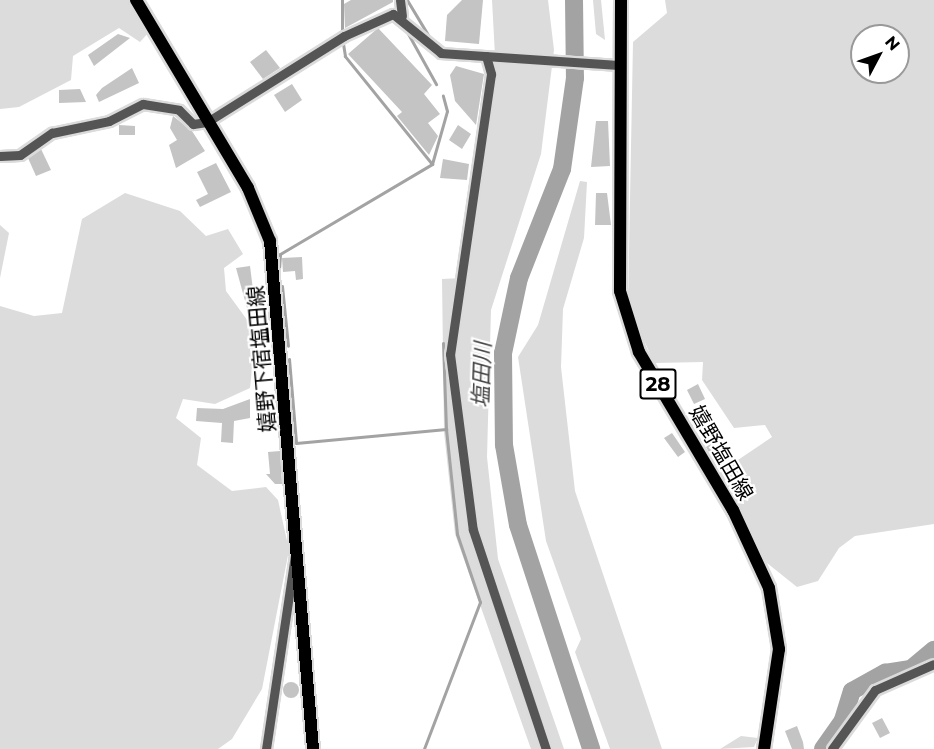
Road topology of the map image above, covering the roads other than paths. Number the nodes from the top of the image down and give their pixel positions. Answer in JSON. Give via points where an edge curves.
{"nodes":[{"id":1,"x":136,"y":0,"type":"edge"},
{"id":2,"x":400,"y":0,"type":"edge"},
{"id":3,"x":621,"y":0,"type":"edge"},
{"id":4,"x":402,"y":16,"type":"junction"},
{"id":5,"x":489,"y":56,"type":"junction"},
{"id":6,"x":618,"y":65,"type":"junction"},
{"id":7,"x":207,"y":122,"type":"junction"},
{"id":8,"x":0,"y":156,"type":"edge"},
{"id":9,"x":298,"y":549,"type":"junction"},
{"id":10,"x":934,"y":664,"type":"edge"},
{"id":11,"x":764,"y":748,"type":"edge"},
{"id":12,"x":266,"y":749,"type":"edge"},
{"id":13,"x":313,"y":749,"type":"edge"},
{"id":14,"x":546,"y":749,"type":"edge"},
{"id":15,"x":832,"y":749,"type":"edge"}],
"edges":[{"from":1,"to":7,"type":"main road","name":"嬉野下宿塩田線"},
{"from":2,"to":4,"type":"street"},
{"from":3,"to":6,"type":"main road","name":"嬉野塩田線","number":"28"},
{"from":4,"to":5,"type":"street","via":[[430,50]]},
{"from":4,"to":7,"type":"street","via":[[375,19]]},
{"from":5,"to":6,"type":"street"},
{"from":5,"to":14,"type":"street","via":[[490,74],[450,354],[473,530]]},
{"from":6,"to":11,"type":"main road","name":"嬉野塩田線","number":"28","via":[[620,291],[639,352],[733,510],[769,588],[778,649]]},
{"from":7,"to":8,"type":"street","via":[[194,124],[179,111],[143,104],[109,121],[52,133],[20,154]]},
{"from":7,"to":9,"type":"main road","name":"嬉野下宿塩田線","via":[[264,219],[270,241]]},
{"from":9,"to":12,"type":"street","via":[[287,585]]},
{"from":9,"to":13,"type":"main road","name":"嬉野下宿塩田線"},
{"from":10,"to":15,"type":"street","via":[[875,690]]}]}
